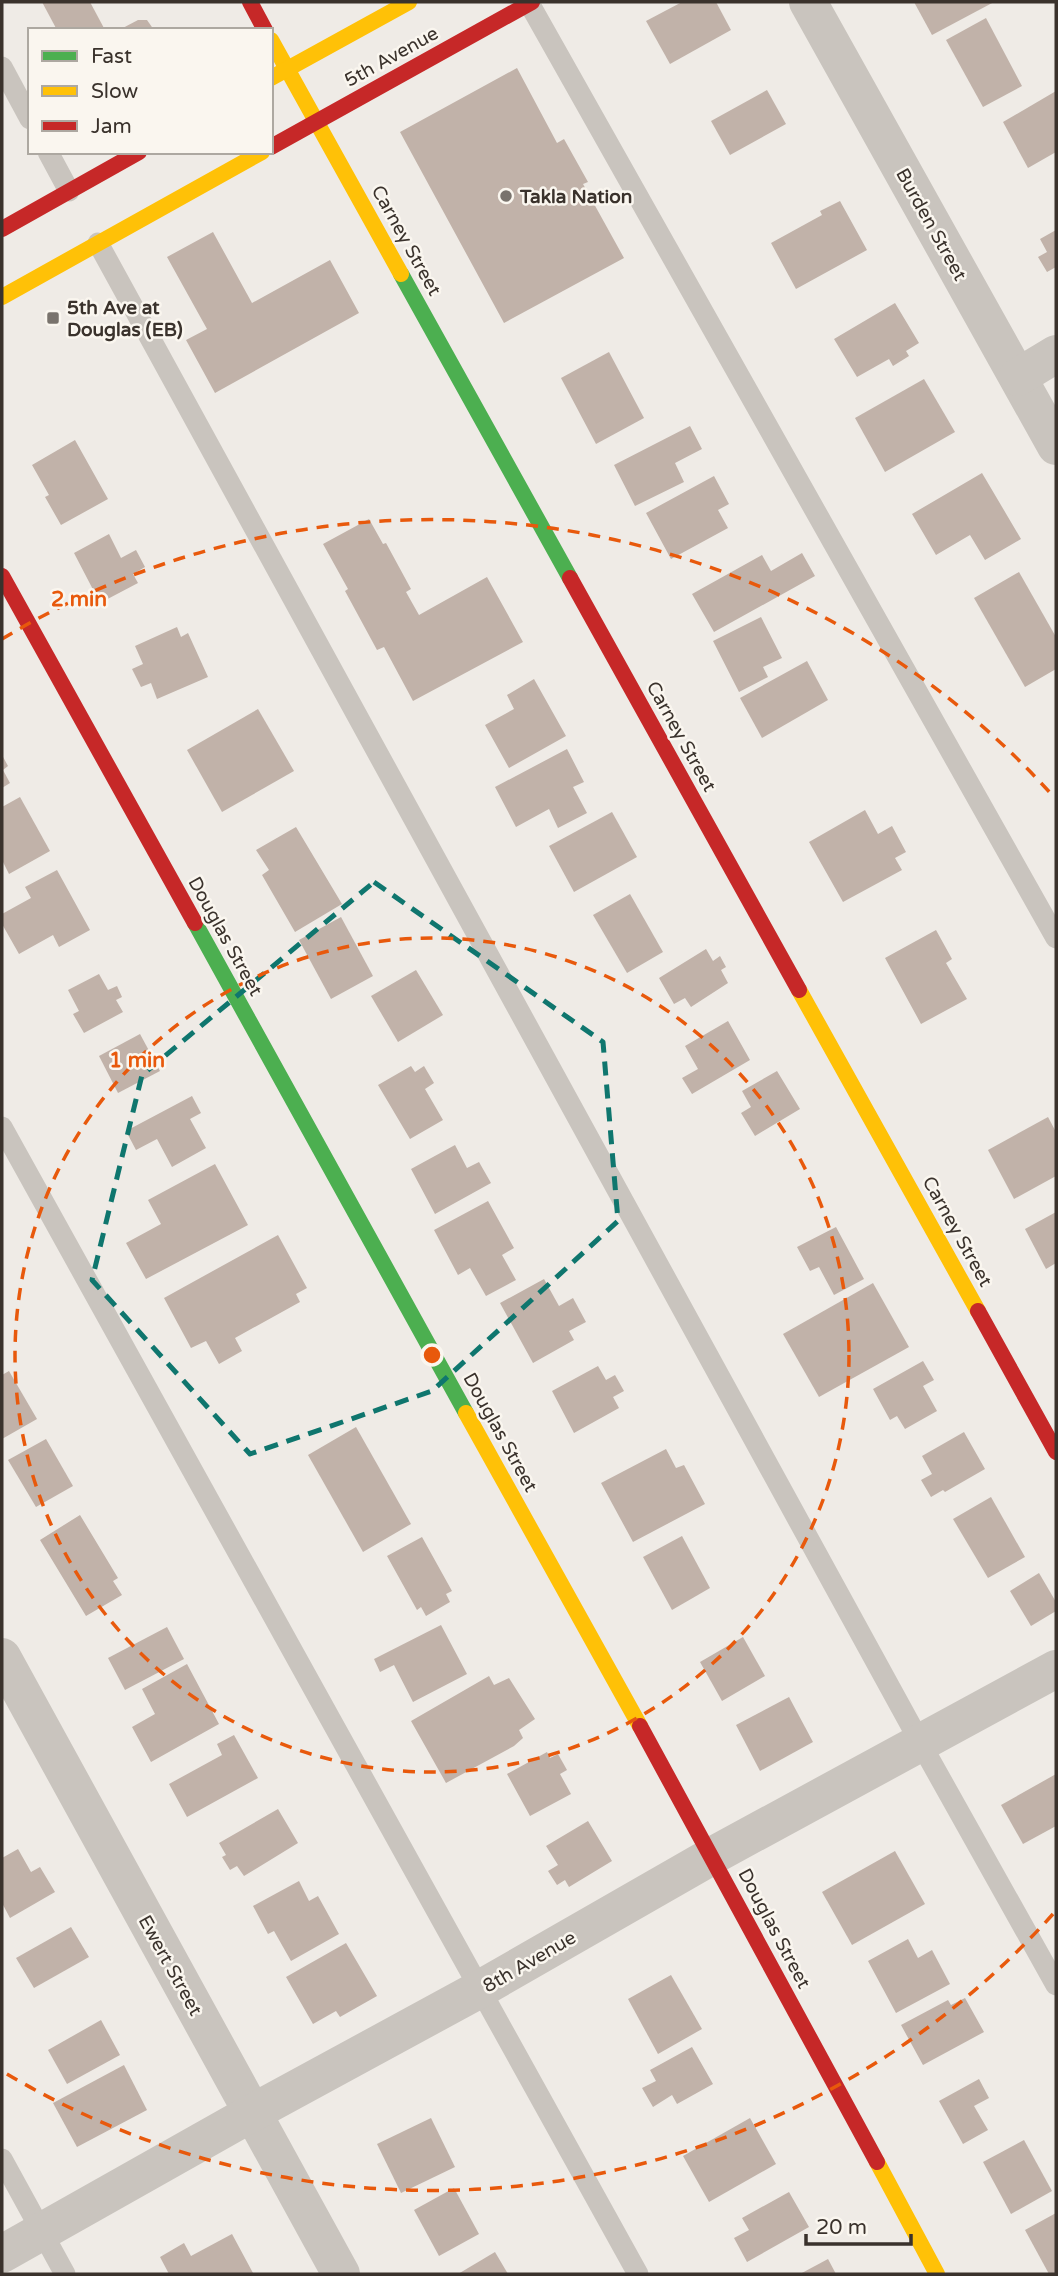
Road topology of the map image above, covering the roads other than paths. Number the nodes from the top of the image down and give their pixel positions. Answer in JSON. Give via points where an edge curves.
{"nodes":[{"id":1,"x":250,"y":2,"type":"edge"},
{"id":2,"x":409,"y":2,"type":"edge"},
{"id":3,"x":531,"y":2,"type":"edge"},
{"id":4,"x":808,"y":2,"type":"edge"},
{"id":5,"x":264,"y":28,"type":"edge"},
{"id":6,"x":273,"y":43,"type":"edge"},
{"id":7,"x":2,"y":67,"type":"edge"},
{"id":8,"x":288,"y":69,"type":"junction"},
{"id":9,"x":273,"y":77,"type":"edge"},
{"id":10,"x":28,"y":114,"type":"edge"},
{"id":11,"x":318,"y":121,"type":"junction"},
{"id":12,"x":273,"y":146,"type":"edge"},
{"id":13,"x":49,"y":154,"type":"edge"},
{"id":14,"x":135,"y":154,"type":"edge"},
{"id":15,"x":258,"y":154,"type":"edge"},
{"id":16,"x":69,"y":191,"type":"junction"},
{"id":17,"x":2,"y":229,"type":"edge"},
{"id":18,"x":98,"y":243,"type":"junction"},
{"id":19,"x":2,"y":297,"type":"edge"},
{"id":20,"x":1056,"y":355,"type":"edge"},
{"id":21,"x":1018,"y":377,"type":"junction"},
{"id":22,"x":1056,"y":446,"type":"edge"},
{"id":23,"x":2,"y":576,"type":"edge"},
{"id":24,"x":1056,"y":938,"type":"edge"},
{"id":25,"x":2,"y":1128,"type":"edge"},
{"id":26,"x":1056,"y":1452,"type":"edge"},
{"id":27,"x":2,"y":1657,"type":"edge"},
{"id":28,"x":1056,"y":1669,"type":"edge"},
{"id":29,"x":921,"y":1744,"type":"junction"},
{"id":30,"x":712,"y":1856,"type":"junction"},
{"id":31,"x":1056,"y":1985,"type":"edge"},
{"id":32,"x":480,"y":1989,"type":"junction"},
{"id":33,"x":252,"y":2113,"type":"junction"},
{"id":34,"x":2,"y":2159,"type":"edge"},
{"id":35,"x":42,"y":2231,"type":"junction"},
{"id":36,"x":2,"y":2254,"type":"edge"},
{"id":37,"x":65,"y":2274,"type":"edge"},
{"id":38,"x":341,"y":2274,"type":"edge"},
{"id":39,"x":638,"y":2274,"type":"edge"},
{"id":40,"x":937,"y":2274,"type":"edge"}],
"edges":[{"from":1,"to":5,"type":"street"},
{"from":2,"to":8,"type":"street","name":"5th Avenue"},
{"from":3,"to":11,"type":"street","name":"5th Avenue"},
{"from":3,"to":24,"type":"lane"},
{"from":4,"to":21,"type":"street","name":"Burden Street"},
{"from":6,"to":8,"type":"street","name":"Carney Street"},
{"from":7,"to":10,"type":"lane"},
{"from":8,"to":9,"type":"street","name":"5th Avenue"},
{"from":8,"to":11,"type":"street","name":"Carney Street"},
{"from":11,"to":12,"type":"street","name":"5th Avenue"},
{"from":11,"to":26,"type":"street","name":"Carney Street"},
{"from":13,"to":16,"type":"lane"},
{"from":14,"to":16,"type":"street"},
{"from":15,"to":18,"type":"street"},
{"from":16,"to":17,"type":"street"},
{"from":18,"to":19,"type":"street"},
{"from":18,"to":29,"type":"lane"},
{"from":20,"to":21,"type":"street"},
{"from":21,"to":22,"type":"street","name":"Burden Street"},
{"from":23,"to":30,"type":"street","name":"Douglas Street"},
{"from":25,"to":32,"type":"lane"},
{"from":27,"to":33,"type":"street","name":"Ewert Street"},
{"from":28,"to":29,"type":"street","name":"8th Avenue"},
{"from":29,"to":30,"type":"street","name":"8th Avenue"},
{"from":29,"to":31,"type":"lane"},
{"from":30,"to":32,"type":"street","name":"8th Avenue"},
{"from":30,"to":40,"type":"street","name":"Douglas Street"},
{"from":32,"to":33,"type":"street","name":"8th Avenue"},
{"from":32,"to":39,"type":"lane"},
{"from":33,"to":35,"type":"street","name":"8th Avenue"},
{"from":33,"to":38,"type":"street","name":"Ewert Street"},
{"from":34,"to":35,"type":"lane"},
{"from":35,"to":36,"type":"street","name":"8th Avenue"},
{"from":35,"to":37,"type":"lane"}]}
